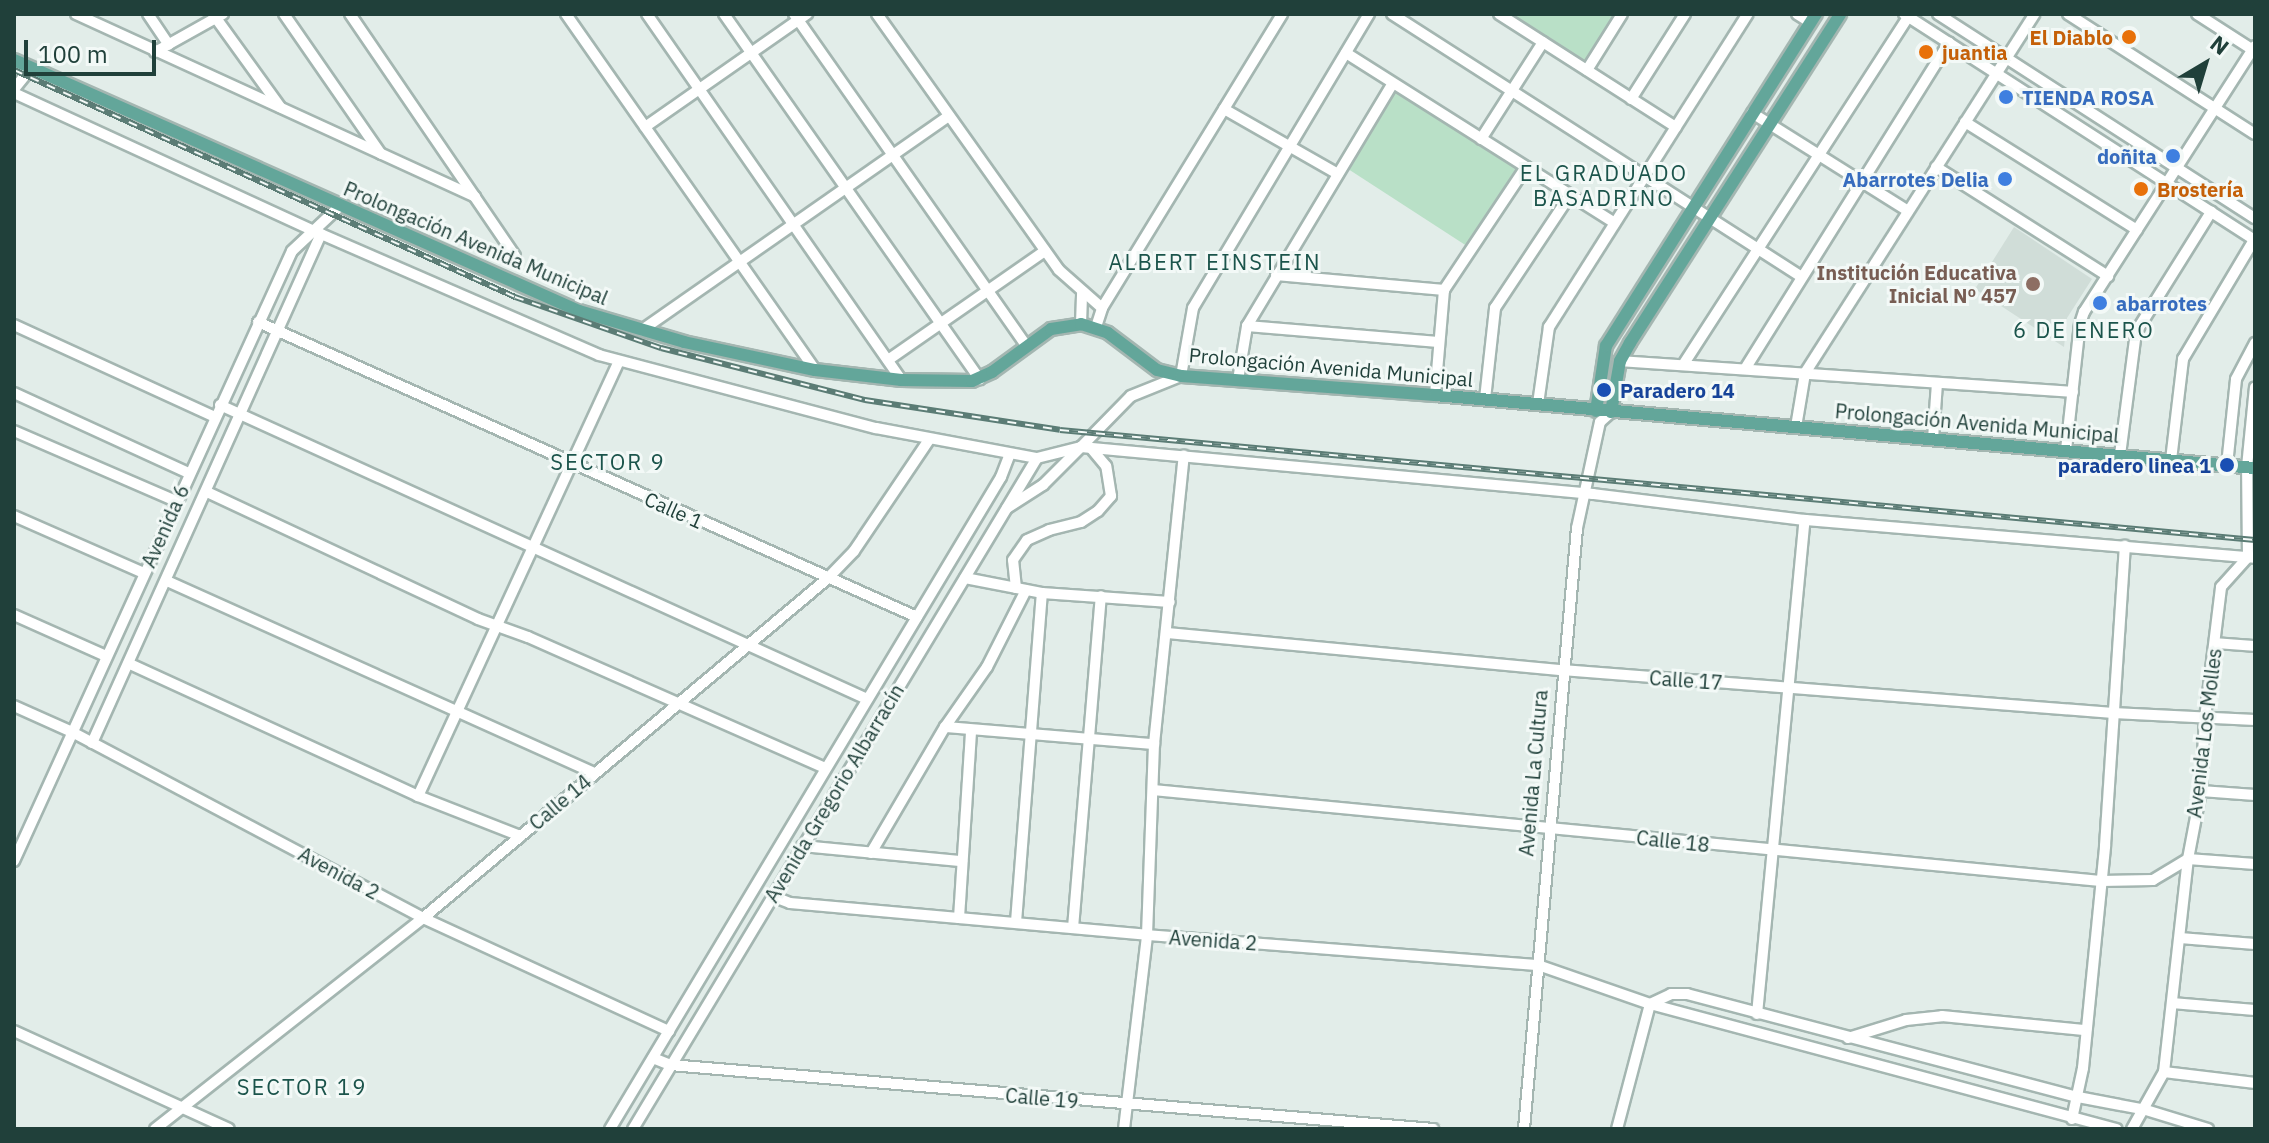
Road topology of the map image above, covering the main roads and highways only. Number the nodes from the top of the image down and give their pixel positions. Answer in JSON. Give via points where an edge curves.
{"nodes":[{"id":1,"x":1840,"y":14,"type":"edge"},
{"id":2,"x":1813,"y":18,"type":"edge"},
{"id":3,"x":14,"y":60,"type":"edge"},
{"id":4,"x":1611,"y":412,"type":"junction"},
{"id":5,"x":1598,"y":416,"type":"junction"},
{"id":6,"x":2251,"y":468,"type":"edge"}],
"edges":[{"from":1,"to":4,"type":"main road","via":[[1620,361]]},
{"from":2,"to":5,"type":"main road","name":"Avenida La Cultura","via":[[1606,346]]},
{"from":3,"to":5,"type":"main road","name":"Prolongación Avenida Municipal","via":[[579,311],[747,357],[815,370],[950,382],[980,379],[1058,327],[1081,324],[1096,327],[1157,370],[1181,376],[1538,404]]},
{"from":4,"to":5,"type":"main road","name":"Prolongación Avenida Municipal"},
{"from":4,"to":6,"type":"main road","name":"Prolongación Avenida Municipal"}]}
